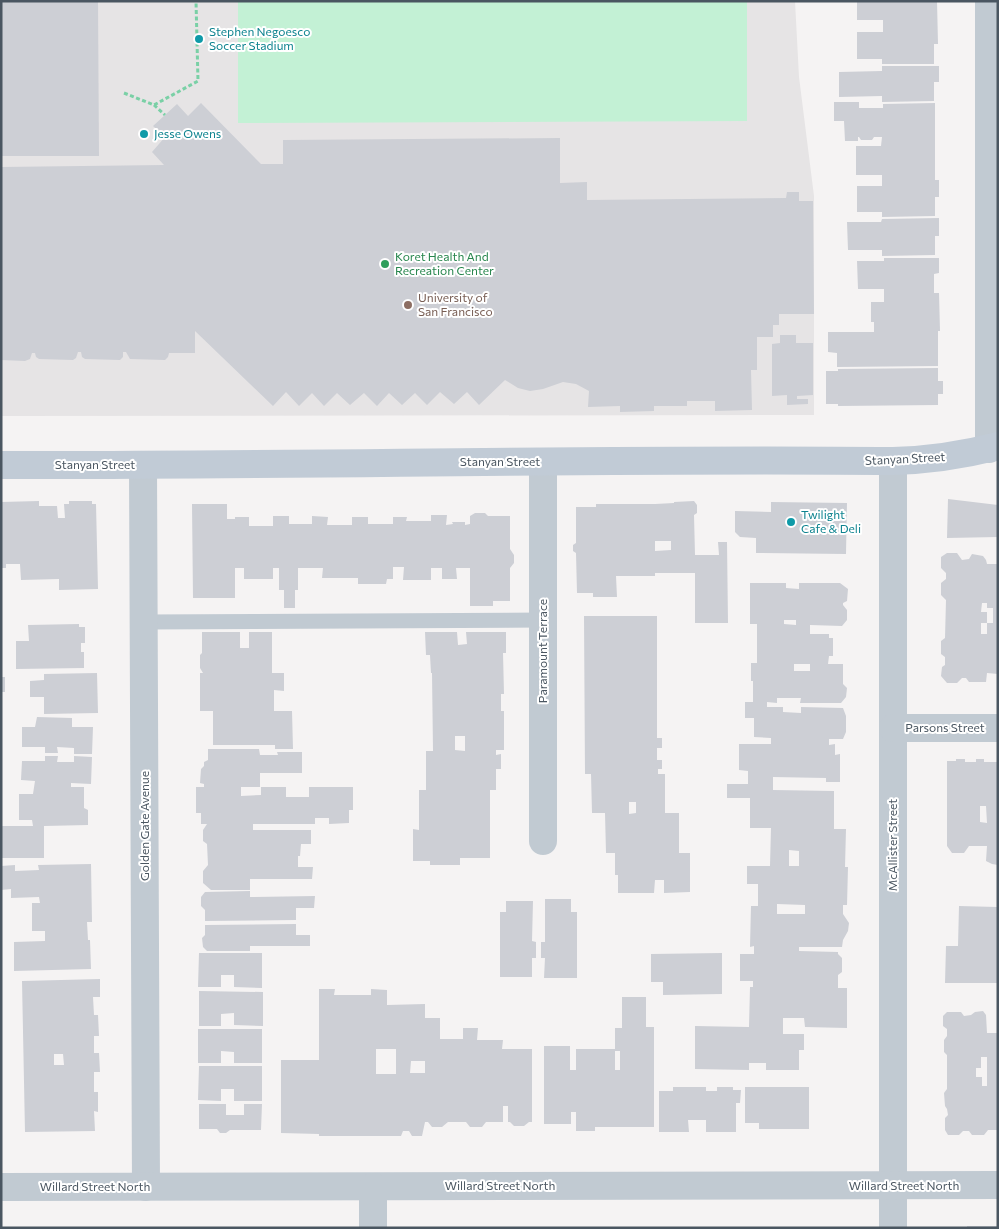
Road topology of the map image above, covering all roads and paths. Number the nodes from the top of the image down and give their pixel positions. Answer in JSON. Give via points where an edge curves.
{"nodes":[{"id":1,"x":196,"y":1,"type":"edge"},
{"id":2,"x":988,"y":1,"type":"edge"},
{"id":3,"x":124,"y":93,"type":"dead end"},
{"id":4,"x":154,"y":105,"type":"junction"},
{"id":5,"x":165,"y":115,"type":"dead end"},
{"id":6,"x":993,"y":448,"type":"edge"},
{"id":7,"x":892,"y":461,"type":"junction"},
{"id":8,"x":543,"y":462,"type":"junction"},
{"id":9,"x":1,"y":465,"type":"edge"},
{"id":10,"x":144,"y":466,"type":"junction"},
{"id":11,"x":543,"y":620,"type":"junction"},
{"id":12,"x":144,"y":622,"type":"junction"},
{"id":13,"x":893,"y":728,"type":"junction"},
{"id":14,"x":998,"y":728,"type":"edge"},
{"id":15,"x":543,"y":841,"type":"dead end"},
{"id":16,"x":998,"y":1185,"type":"edge"},
{"id":17,"x":894,"y":1186,"type":"junction"},
{"id":18,"x":1,"y":1187,"type":"edge"},
{"id":19,"x":146,"y":1187,"type":"junction"},
{"id":20,"x":373,"y":1187,"type":"junction"},
{"id":21,"x":373,"y":1228,"type":"edge"},
{"id":22,"x":894,"y":1228,"type":"edge"}],
"edges":[{"from":1,"to":4,"type":"path","via":[[198,81]]},
{"from":2,"to":6,"type":"street"},
{"from":3,"to":4,"type":"path"},
{"from":4,"to":5,"type":"path"},
{"from":6,"to":7,"type":"main road","name":"Stanyan Street","via":[[956,456]]},
{"from":7,"to":8,"type":"main road","name":"Stanyan Street"},
{"from":7,"to":13,"type":"street","name":"McAllister Street"},
{"from":8,"to":10,"type":"main road","name":"Stanyan Street"},
{"from":8,"to":11,"type":"street","name":"Paramount Terrace"},
{"from":9,"to":10,"type":"main road","name":"Stanyan Street"},
{"from":10,"to":12,"type":"street","name":"Golden Gate Avenue"},
{"from":11,"to":12,"type":"lane"},
{"from":11,"to":15,"type":"street","name":"Paramount Terrace"},
{"from":12,"to":19,"type":"street","name":"Golden Gate Avenue"},
{"from":13,"to":14,"type":"street","name":"Parsons Street"},
{"from":13,"to":17,"type":"street","name":"McAllister Street"},
{"from":16,"to":17,"type":"street","name":"Willard Street North"},
{"from":17,"to":20,"type":"street","name":"Willard Street North"},
{"from":17,"to":22,"type":"street","name":"McAllister Street"},
{"from":18,"to":19,"type":"street","name":"Willard Street North"},
{"from":19,"to":20,"type":"street","name":"Willard Street North"},
{"from":20,"to":21,"type":"street"}]}
